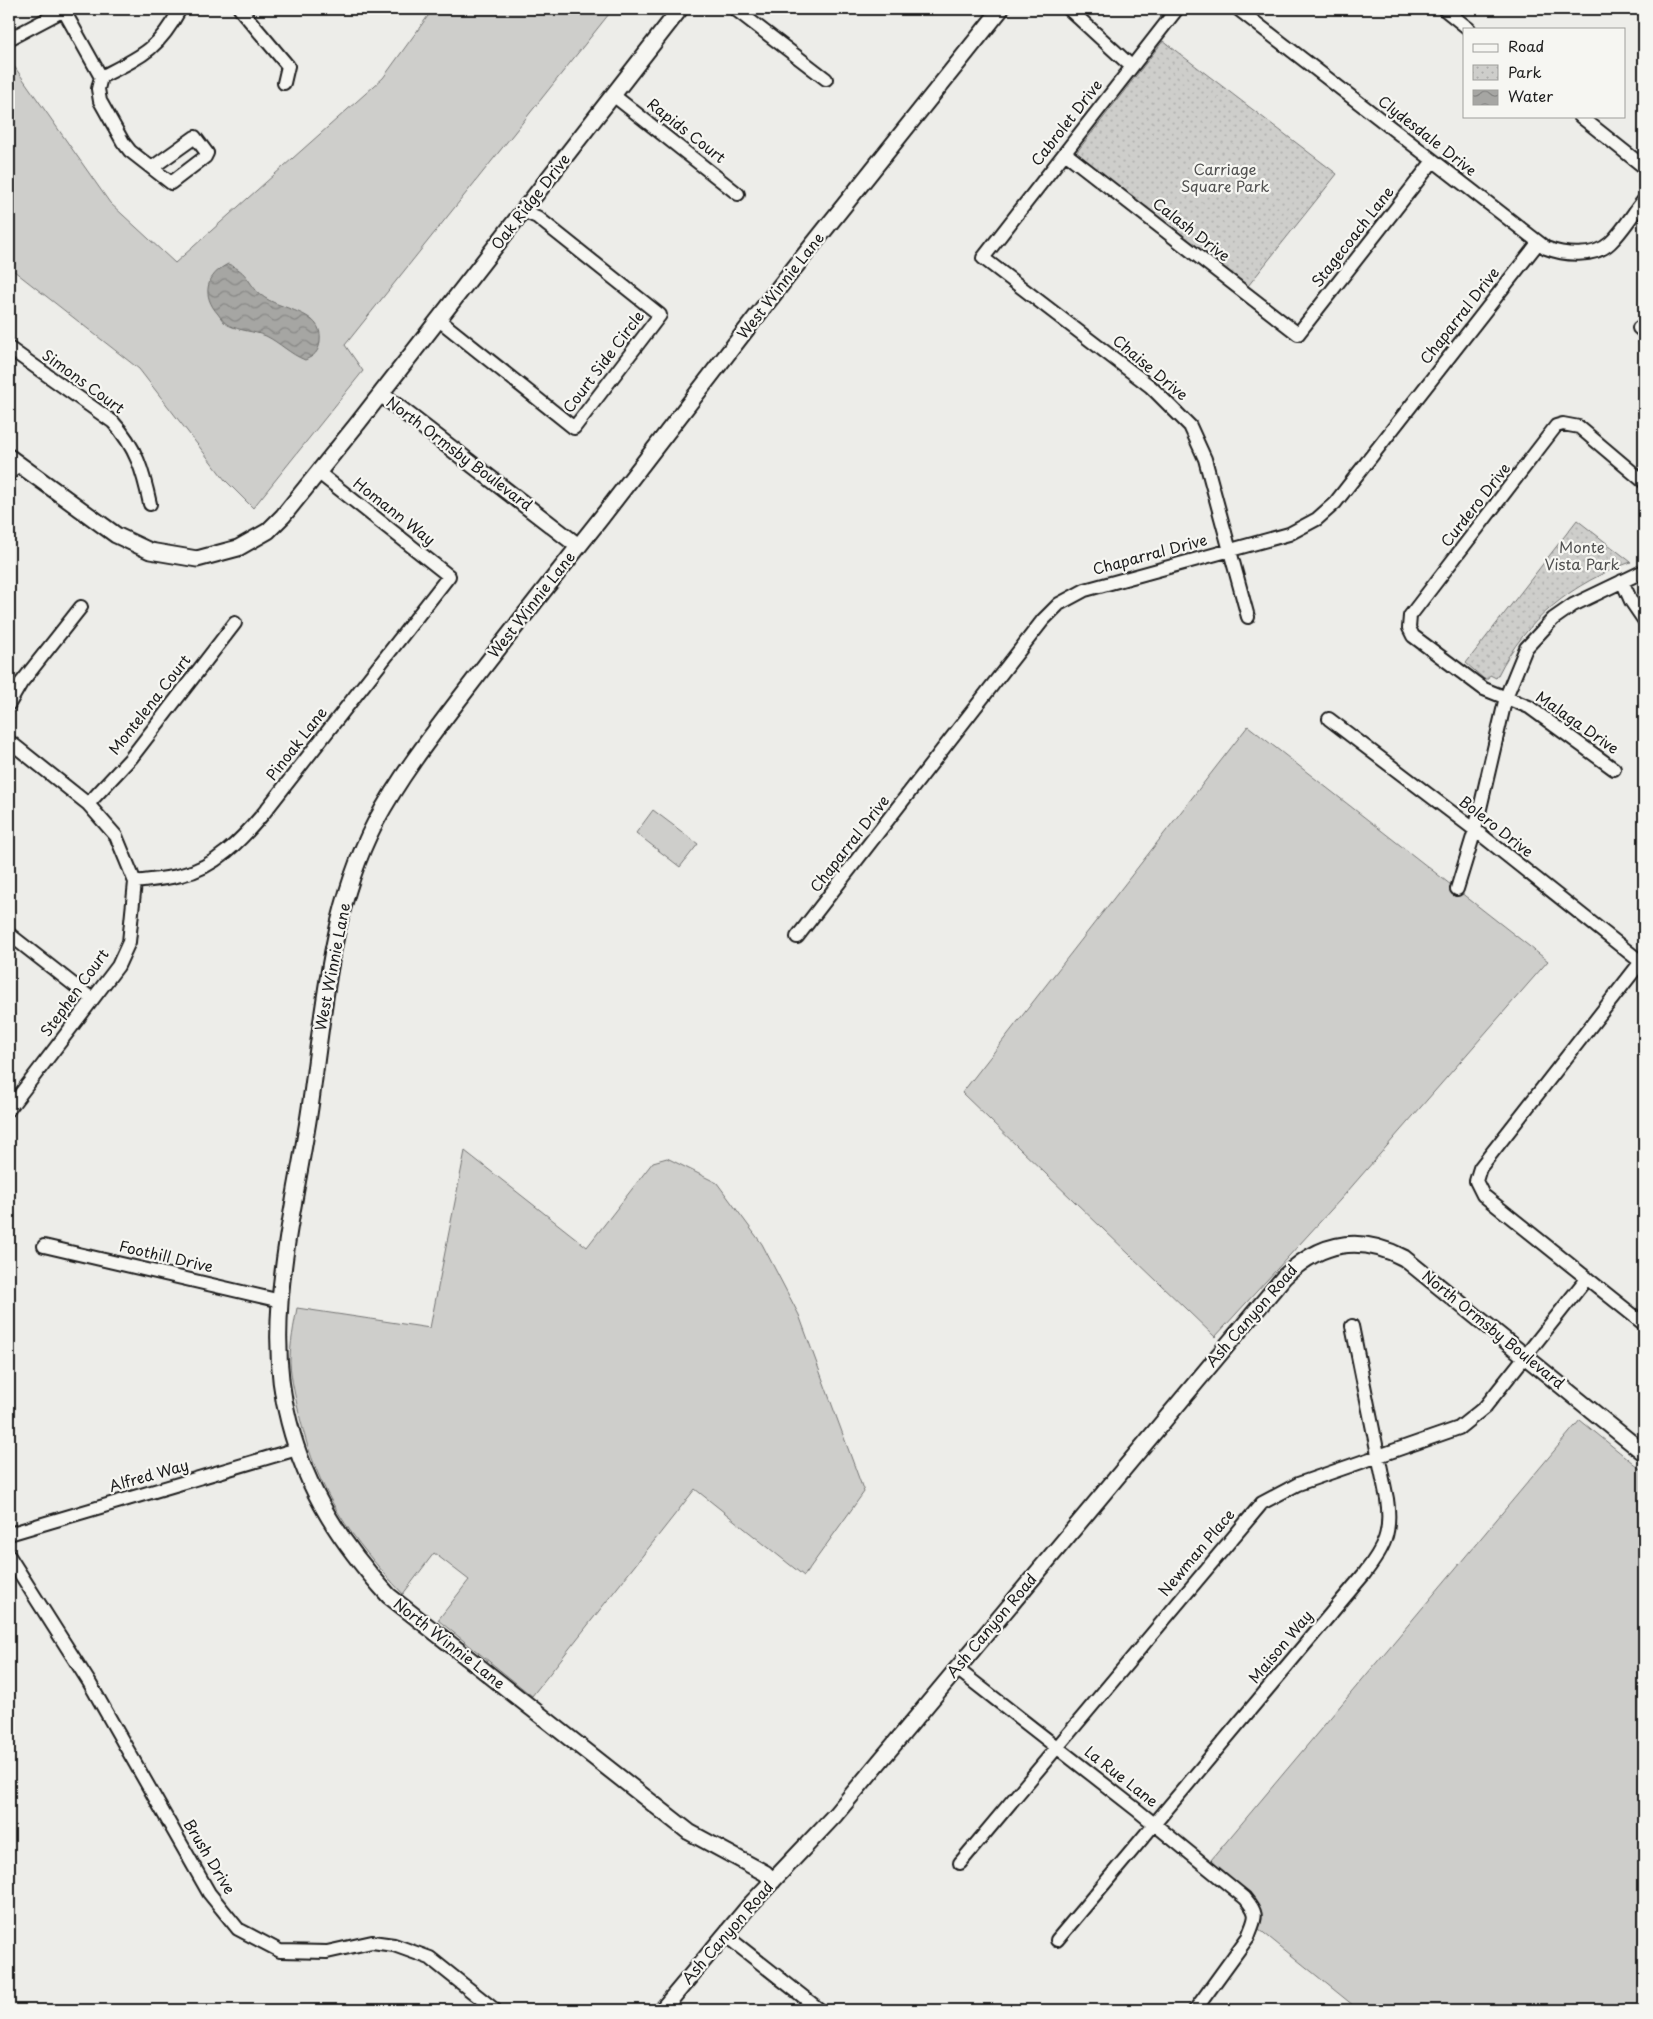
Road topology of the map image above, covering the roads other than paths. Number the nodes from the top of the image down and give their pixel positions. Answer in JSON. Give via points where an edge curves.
{"nodes":[{"id":1,"x":180,"y":9,"type":"edge"},
{"id":2,"x":240,"y":9,"type":"edge"},
{"id":3,"x":680,"y":9,"type":"edge"},
{"id":4,"x":735,"y":9,"type":"edge"},
{"id":5,"x":1001,"y":9,"type":"edge"},
{"id":6,"x":1069,"y":9,"type":"edge"},
{"id":7,"x":1176,"y":9,"type":"edge"},
{"id":8,"x":1238,"y":9,"type":"edge"},
{"id":9,"x":1444,"y":9,"type":"edge"},
{"id":10,"x":63,"y":10,"type":"edge"},
{"id":11,"x":1468,"y":28,"type":"edge"},
{"id":12,"x":9,"y":39,"type":"edge"},
{"id":13,"x":1132,"y":67,"type":"junction"},
{"id":14,"x":101,"y":77,"type":"junction"},
{"id":15,"x":826,"y":78,"type":"dead end"},
{"id":16,"x":284,"y":83,"type":"dead end"},
{"id":17,"x":613,"y":95,"type":"junction"},
{"id":18,"x":1583,"y":118,"type":"edge"},
{"id":19,"x":1065,"y":153,"type":"junction"},
{"id":20,"x":1433,"y":161,"type":"junction"},
{"id":21,"x":153,"y":167,"type":"dead end"},
{"id":22,"x":1644,"y":167,"type":"edge"},
{"id":23,"x":738,"y":194,"type":"dead end"},
{"id":24,"x":1644,"y":200,"type":"edge"},
{"id":25,"x":524,"y":211,"type":"junction"},
{"id":26,"x":1538,"y":243,"type":"junction"},
{"id":27,"x":983,"y":258,"type":"joint"},
{"id":28,"x":439,"y":320,"type":"junction"},
{"id":29,"x":1298,"y":334,"type":"joint"},
{"id":30,"x":9,"y":348,"type":"edge"},
{"id":31,"x":380,"y":394,"type":"junction"},
{"id":32,"x":12,"y":465,"type":"edge"},
{"id":33,"x":319,"y":473,"type":"junction"},
{"id":34,"x":1644,"y":482,"type":"edge"},
{"id":35,"x":150,"y":504,"type":"dead end"},
{"id":36,"x":578,"y":546,"type":"junction"},
{"id":37,"x":1230,"y":550,"type":"junction"},
{"id":38,"x":1644,"y":570,"type":"edge"},
{"id":39,"x":449,"y":576,"type":"joint"},
{"id":40,"x":1622,"y":581,"type":"junction"},
{"id":41,"x":81,"y":607,"type":"dead end"},
{"id":42,"x":1248,"y":616,"type":"dead end"},
{"id":43,"x":1410,"y":616,"type":"joint"},
{"id":44,"x":1644,"y":620,"type":"edge"},
{"id":45,"x":235,"y":623,"type":"dead end"},
{"id":46,"x":1506,"y":697,"type":"junction"},
{"id":47,"x":9,"y":704,"type":"edge"},
{"id":48,"x":1329,"y":719,"type":"dead end"},
{"id":49,"x":9,"y":741,"type":"edge"},
{"id":50,"x":1614,"y":769,"type":"dead end"},
{"id":51,"x":88,"y":804,"type":"junction"},
{"id":52,"x":1475,"y":830,"type":"junction"},
{"id":53,"x":135,"y":882,"type":"junction"},
{"id":54,"x":1457,"y":889,"type":"dead end"},
{"id":55,"x":9,"y":934,"type":"edge"},
{"id":56,"x":798,"y":937,"type":"dead end"},
{"id":57,"x":1642,"y":960,"type":"edge"},
{"id":58,"x":92,"y":999,"type":"junction"},
{"id":59,"x":9,"y":1109,"type":"edge"},
{"id":60,"x":44,"y":1246,"type":"dead end"},
{"id":61,"x":1326,"y":1248,"type":"joint"},
{"id":62,"x":1587,"y":1278,"type":"junction"},
{"id":63,"x":281,"y":1301,"type":"junction"},
{"id":64,"x":1644,"y":1324,"type":"edge"},
{"id":65,"x":1352,"y":1326,"type":"dead end"},
{"id":66,"x":1526,"y":1357,"type":"junction"},
{"id":67,"x":298,"y":1450,"type":"junction"},
{"id":68,"x":1644,"y":1453,"type":"edge"},
{"id":69,"x":1378,"y":1456,"type":"junction"},
{"id":70,"x":9,"y":1534,"type":"edge"},
{"id":71,"x":9,"y":1556,"type":"edge"},
{"id":72,"x":957,"y":1669,"type":"junction"},
{"id":73,"x":1057,"y":1747,"type":"junction"},
{"id":74,"x":1155,"y":1825,"type":"junction"},
{"id":75,"x":960,"y":1863,"type":"dead end"},
{"id":76,"x":773,"y":1881,"type":"junction"},
{"id":77,"x":725,"y":1935,"type":"junction"},
{"id":78,"x":1057,"y":1940,"type":"dead end"},
{"id":79,"x":495,"y":2010,"type":"edge"},
{"id":80,"x":662,"y":2010,"type":"edge"},
{"id":81,"x":820,"y":2010,"type":"edge"},
{"id":82,"x":1195,"y":2010,"type":"edge"}],
"edges":[{"from":1,"to":14,"type":"street","via":[[152,49]]},
{"from":2,"to":16,"type":"street","via":[[288,66]]},
{"from":3,"to":17,"type":"street","name":"Oak Ridge Drive"},
{"from":4,"to":15,"type":"street"},
{"from":5,"to":36,"type":"street","name":"West Winnie Lane"},
{"from":6,"to":13,"type":"street"},
{"from":7,"to":13,"type":"street","name":"Cabrolet Drive"},
{"from":8,"to":20,"type":"street","name":"Clydesdale Drive"},
{"from":9,"to":11,"type":"street"},
{"from":10,"to":12,"type":"street"},
{"from":10,"to":14,"type":"street"},
{"from":13,"to":19,"type":"street","name":"Cabrolet Drive"},
{"from":14,"to":21,"type":"street","via":[[100,100],[123,142]]},
{"from":17,"to":23,"type":"street","name":"Rapids Court"},
{"from":17,"to":25,"type":"street","name":"Oak Ridge Drive"},
{"from":18,"to":22,"type":"street"},
{"from":19,"to":27,"type":"street","name":"Cabrolet Drive"},
{"from":19,"to":29,"type":"street","name":"Calash Drive"},
{"from":20,"to":26,"type":"street","name":"Clydesdale Drive"},
{"from":20,"to":29,"type":"street","name":"Stagecoach Lane"},
{"from":24,"to":26,"type":"street","name":"Clydesdale Drive","via":[[1609,244],[1595,250],[1569,254],[1555,252]]},
{"from":25,"to":28,"type":"street","name":"Oak Ridge Drive"},
{"from":25,"to":28,"type":"street","name":"Court Side Circle","via":[[537,217],[660,315],[574,428]]},
{"from":26,"to":37,"type":"street","name":"Chaparral Drive","via":[[1335,504],[1317,520],[1289,534]]},
{"from":27,"to":37,"type":"street","name":"Chaise Drive","via":[[1151,387],[1190,426],[1206,458]]},
{"from":28,"to":31,"type":"street","name":"Oak Ridge Drive"},
{"from":30,"to":35,"type":"street","name":"Simons Court","via":[[124,433],[142,466]]},
{"from":31,"to":33,"type":"street","name":"North Ormsby Boulevard"},
{"from":31,"to":36,"type":"street","name":"North Ormsby Boulevard"},
{"from":32,"to":33,"type":"street","name":"North Ormsby Boulevard","via":[[116,535],[150,552],[197,559],[238,548],[268,530]]},
{"from":33,"to":39,"type":"street","name":"Homann Way"},
{"from":34,"to":43,"type":"street","name":"Curdero Drive","via":[[1579,427],[1563,424],[1549,433]]},
{"from":36,"to":63,"type":"street","name":"West Winnie Lane","via":[[408,767],[366,841],[347,892],[335,940]]},
{"from":37,"to":42,"type":"street","name":"Chaise Drive"},
{"from":37,"to":56,"type":"street","name":"Chaparral Drive","via":[[1085,590],[1059,604],[1043,620]]},
{"from":38,"to":40,"type":"street"},
{"from":39,"to":53,"type":"street","name":"Pinoak Lane","via":[[241,838],[203,867],[182,875]]},
{"from":40,"to":44,"type":"street"},
{"from":40,"to":46,"type":"street","via":[[1573,604],[1553,619],[1526,648]]},
{"from":41,"to":47,"type":"street","via":[[21,683]]},
{"from":43,"to":46,"type":"street","name":"Malaga Drive","via":[[1409,628],[1413,636],[1484,689]]},
{"from":45,"to":51,"type":"street","name":"Montelena Court","via":[[131,758]]},
{"from":46,"to":50,"type":"street","name":"Malaga Drive","via":[[1529,707]]},
{"from":46,"to":52,"type":"street"},
{"from":48,"to":52,"type":"street","name":"Bolero Drive"},
{"from":49,"to":51,"type":"street"},
{"from":51,"to":53,"type":"street","via":[[116,836]]},
{"from":52,"to":54,"type":"street"},
{"from":52,"to":57,"type":"street","name":"Bolero Drive"},
{"from":53,"to":58,"type":"street","name":"Stephen Court","via":[[129,942],[118,966]]},
{"from":55,"to":58,"type":"street"},
{"from":57,"to":62,"type":"street","via":[[1480,1168],[1476,1180],[1483,1195]]},
{"from":58,"to":59,"type":"street","name":"Stephen Court"},
{"from":60,"to":63,"type":"street","name":"Foothill Drive"},
{"from":61,"to":66,"type":"street","name":"North Ormsby Boulevard","via":[[1365,1244],[1394,1252]]},
{"from":61,"to":72,"type":"street","name":"Ash Canyon Road","via":[[1299,1262],[1284,1277]]},
{"from":62,"to":64,"type":"street"},
{"from":62,"to":66,"type":"street","name":"Newman Place"},
{"from":63,"to":67,"type":"street","name":"North Winnie Lane","via":[[279,1351],[282,1388]]},
{"from":65,"to":69,"type":"street","name":"Maison Way"},
{"from":66,"to":68,"type":"street","name":"North Ormsby Boulevard"},
{"from":66,"to":69,"type":"street","name":"Newman Place","via":[[1485,1407],[1460,1428]]},
{"from":67,"to":70,"type":"street","name":"Alfred Way"},
{"from":67,"to":76,"type":"street","name":"North Winnie Lane","via":[[332,1525],[356,1561],[389,1596],[689,1832],[765,1873]]},
{"from":69,"to":73,"type":"street","name":"Newman Place","via":[[1298,1484],[1262,1503]]},
{"from":69,"to":74,"type":"street","name":"Maison Way","via":[[1390,1516],[1385,1542],[1378,1556]]},
{"from":71,"to":79,"type":"street","name":"Brush Drive","via":[[89,1682],[209,1893],[238,1929],[280,1952],[327,1952],[372,1942],[394,1945],[430,1958]]},
{"from":72,"to":73,"type":"street","name":"La Rue Lane"},
{"from":72,"to":76,"type":"street","name":"Ash Canyon Road","via":[[836,1814]]},
{"from":73,"to":74,"type":"street","name":"La Rue Lane"},
{"from":73,"to":75,"type":"street","name":"Newman Place"},
{"from":74,"to":78,"type":"street","name":"Maison Way"},
{"from":74,"to":82,"type":"street","name":"La Rue Lane","via":[[1245,1898],[1254,1909],[1256,1918],[1248,1937]]},
{"from":76,"to":77,"type":"street","name":"Ash Canyon Road"},
{"from":77,"to":80,"type":"street","name":"Ash Canyon Road"},
{"from":77,"to":81,"type":"street"}]}
